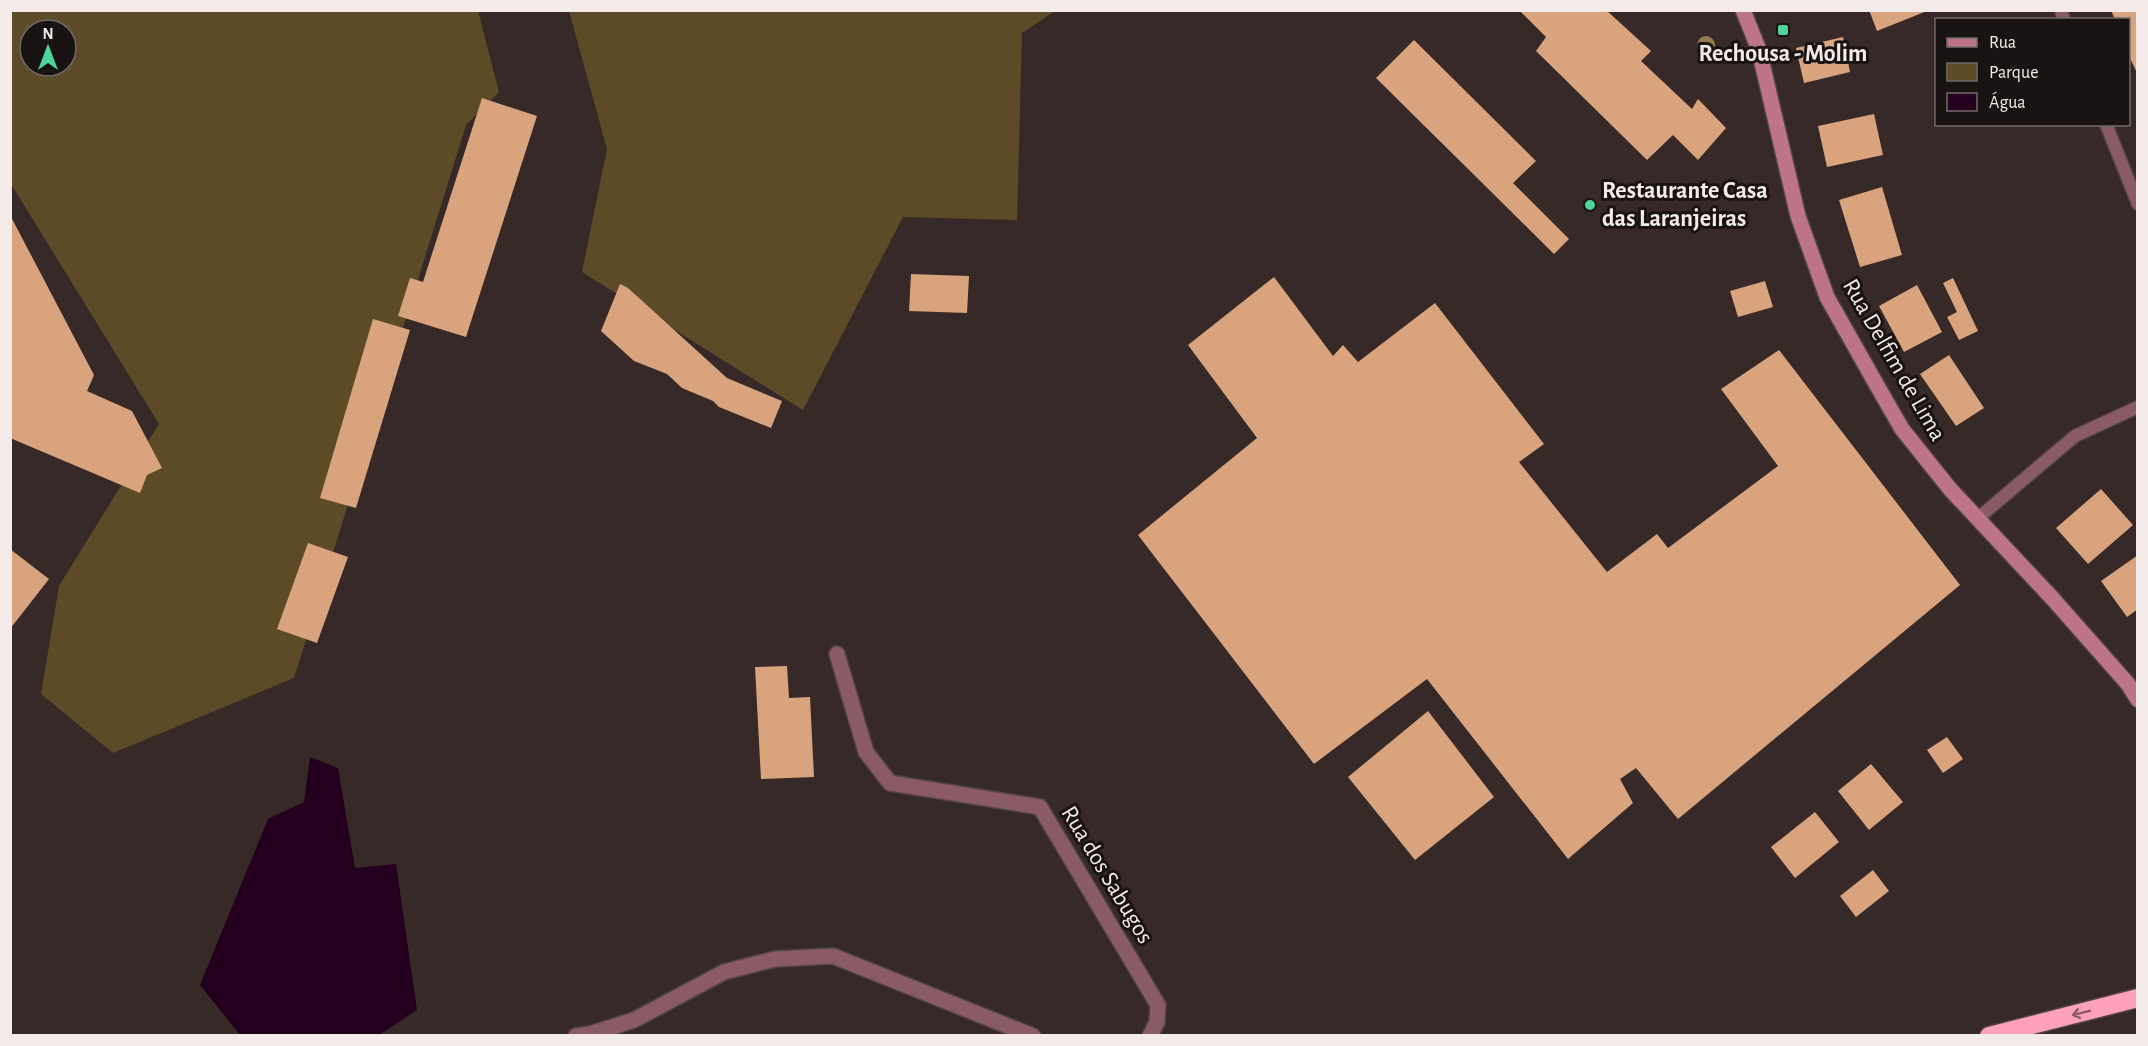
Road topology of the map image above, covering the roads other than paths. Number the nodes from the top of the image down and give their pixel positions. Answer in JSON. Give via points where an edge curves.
{"nodes":[{"id":1,"x":1743,"y":10,"type":"edge"},
{"id":2,"x":2107,"y":126,"type":"edge"},
{"id":3,"x":2138,"y":204,"type":"edge"},
{"id":4,"x":2138,"y":406,"type":"edge"},
{"id":5,"x":1977,"y":519,"type":"junction"},
{"id":6,"x":837,"y":654,"type":"dead end"},
{"id":7,"x":2138,"y":700,"type":"edge"},
{"id":8,"x":2138,"y":998,"type":"edge"},
{"id":9,"x":576,"y":1035,"type":"edge"},
{"id":10,"x":1033,"y":1035,"type":"edge"},
{"id":11,"x":1150,"y":1035,"type":"edge"},
{"id":12,"x":1989,"y":1035,"type":"edge"}],
"edges":[{"from":1,"to":5,"type":"main road","name":"Rua Delfim de Lima","via":[[1759,50],[1798,216],[1827,297],[1902,429]]},
{"from":2,"to":3,"type":"lane"},
{"from":4,"to":5,"type":"lane","via":[[2075,436]]},
{"from":5,"to":7,"type":"main road","name":"Rua Delfim de Lima","via":[[2053,599]]},
{"from":6,"to":11,"type":"street","name":"Rua dos Sabugos","via":[[866,752],[890,783],[1040,807],[1158,1005],[1157,1022]]},
{"from":8,"to":12,"type":"highway","one_way":true},
{"from":9,"to":10,"type":"street","via":[[634,1020],[724,972],[776,959],[833,956]]}]}
